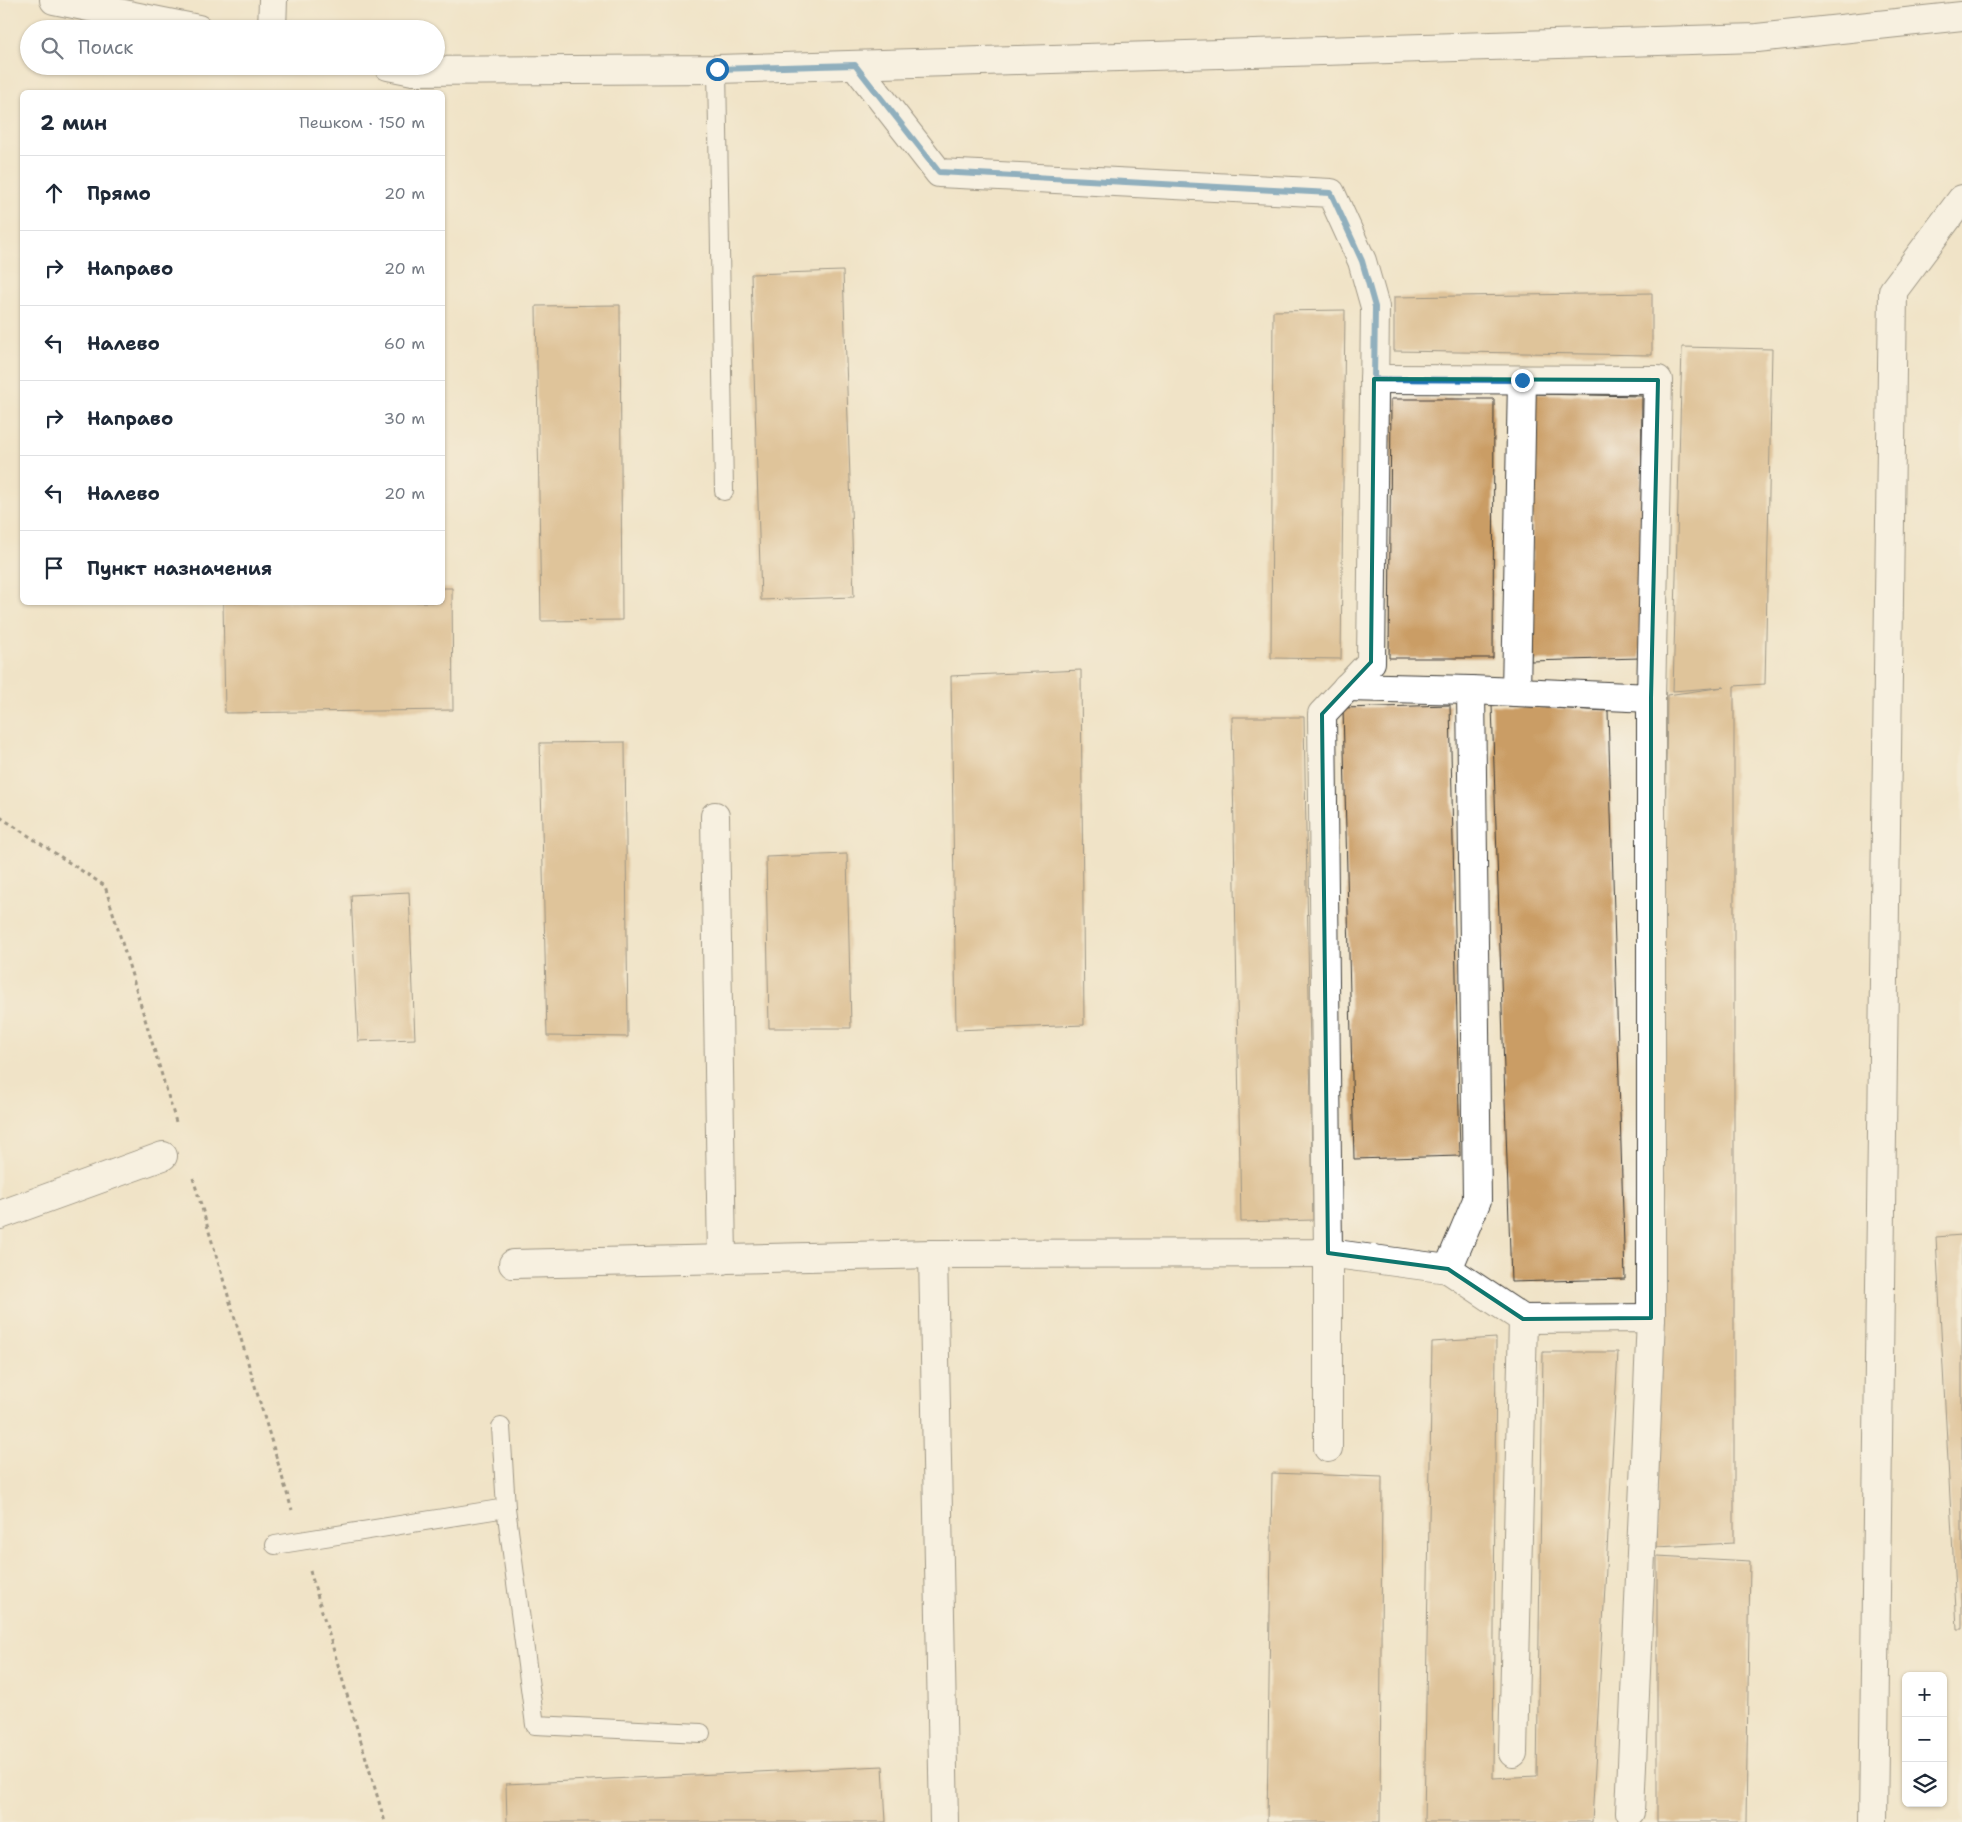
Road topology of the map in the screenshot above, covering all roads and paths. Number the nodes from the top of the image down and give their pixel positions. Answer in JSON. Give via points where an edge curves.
{"nodes":[{"id":1,"x":54,"y":0,"type":"edge"},
{"id":2,"x":273,"y":0,"type":"edge"},
{"id":3,"x":1962,"y":16,"type":"edge"},
{"id":4,"x":153,"y":20,"type":"edge"},
{"id":5,"x":272,"y":20,"type":"edge"},
{"id":6,"x":855,"y":65,"type":"junction"},
{"id":7,"x":717,"y":69,"type":"junction"},
{"id":8,"x":445,"y":71,"type":"edge"},
{"id":9,"x":1962,"y":199,"type":"edge"},
{"id":10,"x":1374,"y":379,"type":"junction"},
{"id":11,"x":1522,"y":380,"type":"junction"},
{"id":12,"x":724,"y":491,"type":"dead end"},
{"id":13,"x":1347,"y":688,"type":"junction"},
{"id":14,"x":1471,"y":690,"type":"junction"},
{"id":15,"x":1516,"y":692,"type":"junction"},
{"id":16,"x":1651,"y":698,"type":"junction"},
{"id":17,"x":715,"y":816,"type":"dead end"},
{"id":18,"x":0,"y":817,"type":"edge"},
{"id":19,"x":176,"y":1123,"type":"dead end"},
{"id":20,"x":163,"y":1156,"type":"dead end"},
{"id":21,"x":190,"y":1171,"type":"dead end"},
{"id":22,"x":0,"y":1215,"type":"edge"},
{"id":23,"x":1328,"y":1253,"type":"junction"},
{"id":24,"x":933,"y":1254,"type":"junction"},
{"id":25,"x":722,"y":1260,"type":"junction"},
{"id":26,"x":513,"y":1264,"type":"dead end"},
{"id":27,"x":1448,"y":1269,"type":"junction"},
{"id":28,"x":1651,"y":1318,"type":"junction"},
{"id":29,"x":1523,"y":1319,"type":"junction"},
{"id":30,"x":501,"y":1427,"type":"dead end"},
{"id":31,"x":1328,"y":1448,"type":"dead end"},
{"id":32,"x":506,"y":1508,"type":"junction"},
{"id":33,"x":301,"y":1540,"type":"junction"},
{"id":34,"x":275,"y":1545,"type":"dead end"},
{"id":35,"x":701,"y":1733,"type":"dead end"},
{"id":36,"x":1513,"y":1753,"type":"dead end"},
{"id":37,"x":1630,"y":1812,"type":"dead end"},
{"id":38,"x":1866,"y":1818,"type":"edge"},
{"id":39,"x":385,"y":1822,"type":"edge"},
{"id":40,"x":944,"y":1822,"type":"edge"}],
"edges":[{"from":1,"to":4,"type":"street"},
{"from":2,"to":5,"type":"street"},
{"from":3,"to":6,"type":"street","via":[[1757,38]]},
{"from":6,"to":7,"type":"street"},
{"from":6,"to":10,"type":"street","via":[[939,172],[1331,193],[1362,261],[1375,307]]},
{"from":7,"to":8,"type":"street"},
{"from":7,"to":12,"type":"lane"},
{"from":9,"to":38,"type":"street","via":[[1893,291]]},
{"from":10,"to":11,"type":"street"},
{"from":10,"to":13,"type":"street","via":[[1370,662]]},
{"from":11,"to":15,"type":"street"},
{"from":11,"to":16,"type":"street","via":[[1658,380]]},
{"from":13,"to":14,"type":"street"},
{"from":13,"to":23,"type":"street","via":[[1322,714]]},
{"from":14,"to":15,"type":"street"},
{"from":14,"to":27,"type":"street","via":[[1477,1200]]},
{"from":15,"to":16,"type":"street"},
{"from":16,"to":28,"type":"street"},
{"from":17,"to":25,"type":"street"},
{"from":18,"to":19,"type":"path","via":[[105,886]]},
{"from":20,"to":22,"type":"street"},
{"from":21,"to":33,"type":"path"},
{"from":23,"to":24,"type":"street"},
{"from":23,"to":27,"type":"street"},
{"from":23,"to":31,"type":"street"},
{"from":24,"to":25,"type":"street"},
{"from":24,"to":40,"type":"street"},
{"from":25,"to":26,"type":"street"},
{"from":27,"to":29,"type":"street"},
{"from":28,"to":29,"type":"street"},
{"from":28,"to":37,"type":"street"},
{"from":29,"to":36,"type":"street"},
{"from":30,"to":32,"type":"lane"},
{"from":32,"to":33,"type":"lane"},
{"from":32,"to":35,"type":"lane","via":[[535,1725]]},
{"from":33,"to":34,"type":"lane"},
{"from":33,"to":39,"type":"path"}]}
